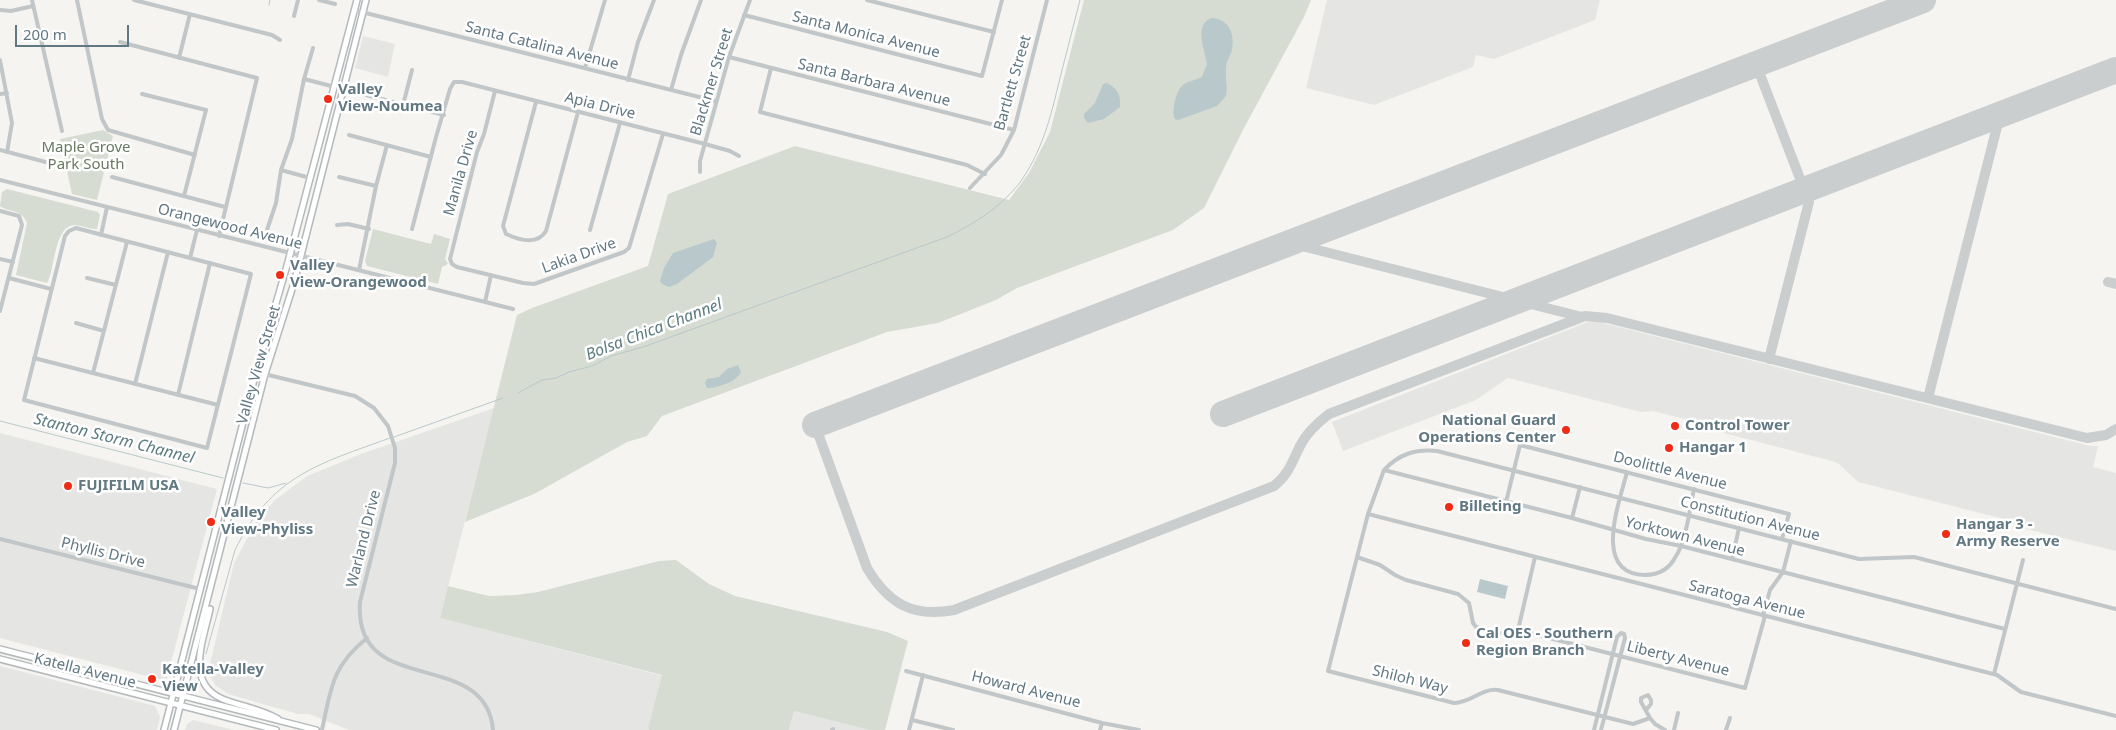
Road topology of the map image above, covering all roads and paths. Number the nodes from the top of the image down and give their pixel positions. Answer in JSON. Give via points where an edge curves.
{"nodes":[{"id":1,"x":32,"y":0,"type":"edge"},
{"id":2,"x":77,"y":0,"type":"edge"},
{"id":3,"x":134,"y":0,"type":"edge"},
{"id":4,"x":298,"y":0,"type":"edge"},
{"id":5,"x":319,"y":0,"type":"edge"},
{"id":6,"x":357,"y":0,"type":"edge"},
{"id":7,"x":366,"y":0,"type":"edge"},
{"id":8,"x":605,"y":0,"type":"edge"},
{"id":9,"x":654,"y":0,"type":"edge"},
{"id":10,"x":701,"y":0,"type":"edge"},
{"id":11,"x":750,"y":0,"type":"edge"},
{"id":12,"x":867,"y":0,"type":"edge"},
{"id":13,"x":1002,"y":0,"type":"edge"},
{"id":14,"x":1047,"y":0,"type":"edge"},
{"id":15,"x":335,"y":4,"type":"dead end"},
{"id":16,"x":33,"y":6,"type":"junction"},
{"id":17,"x":0,"y":10,"type":"edge"},
{"id":18,"x":354,"y":10,"type":"junction"},
{"id":19,"x":363,"y":12,"type":"junction"},
{"id":20,"x":190,"y":14,"type":"junction"},
{"id":21,"x":744,"y":15,"type":"junction"},
{"id":22,"x":294,"y":16,"type":"dead end"},
{"id":23,"x":994,"y":32,"type":"junction"},
{"id":24,"x":280,"y":40,"type":"dead end"},
{"id":25,"x":120,"y":42,"type":"dead end"},
{"id":26,"x":313,"y":48,"type":"dead end"},
{"id":27,"x":729,"y":57,"type":"junction"},
{"id":28,"x":179,"y":58,"type":"junction"},
{"id":29,"x":0,"y":60,"type":"edge"},
{"id":30,"x":585,"y":68,"type":"junction"},
{"id":31,"x":771,"y":68,"type":"junction"},
{"id":32,"x":412,"y":70,"type":"dead end"},
{"id":33,"x":304,"y":79,"type":"junction"},
{"id":34,"x":628,"y":80,"type":"junction"},
{"id":35,"x":334,"y":87,"type":"junction"},
{"id":36,"x":344,"y":89,"type":"junction"},
{"id":37,"x":671,"y":90,"type":"junction"},
{"id":38,"x":494,"y":91,"type":"junction"},
{"id":39,"x":7,"y":92,"type":"junction"},
{"id":40,"x":0,"y":94,"type":"edge"},
{"id":41,"x":142,"y":94,"type":"dead end"},
{"id":42,"x":715,"y":101,"type":"junction"},
{"id":43,"x":536,"y":102,"type":"junction"},
{"id":44,"x":403,"y":105,"type":"junction"},
{"id":45,"x":578,"y":112,"type":"junction"},
{"id":46,"x":444,"y":115,"type":"junction"},
{"id":47,"x":620,"y":123,"type":"junction"},
{"id":48,"x":62,"y":130,"type":"dead end"},
{"id":49,"x":1014,"y":130,"type":"junction"},
{"id":50,"x":663,"y":134,"type":"junction"},
{"id":51,"x":349,"y":135,"type":"dead end"},
{"id":52,"x":705,"y":144,"type":"junction"},
{"id":53,"x":387,"y":145,"type":"junction"},
{"id":54,"x":0,"y":150,"type":"edge"},
{"id":55,"x":7,"y":152,"type":"junction"},
{"id":56,"x":195,"y":155,"type":"junction"},
{"id":57,"x":431,"y":156,"type":"junction"},
{"id":58,"x":739,"y":156,"type":"dead end"},
{"id":59,"x":57,"y":165,"type":"dead end"},
{"id":60,"x":281,"y":170,"type":"junction"},
{"id":61,"x":700,"y":172,"type":"dead end"},
{"id":62,"x":985,"y":174,"type":"junction"},
{"id":63,"x":339,"y":177,"type":"dead end"},
{"id":64,"x":112,"y":178,"type":"dead end"},
{"id":65,"x":310,"y":178,"type":"junction"},
{"id":66,"x":0,"y":182,"type":"edge"},
{"id":67,"x":376,"y":186,"type":"junction"},
{"id":68,"x":970,"y":188,"type":"dead end"},
{"id":69,"x":184,"y":196,"type":"junction"},
{"id":70,"x":225,"y":207,"type":"junction"},
{"id":71,"x":107,"y":208,"type":"junction"},
{"id":72,"x":0,"y":211,"type":"edge"},
{"id":73,"x":337,"y":224,"type":"dead end"},
{"id":74,"x":368,"y":229,"type":"junction"},
{"id":75,"x":412,"y":229,"type":"dead end"},
{"id":76,"x":197,"y":230,"type":"junction"},
{"id":77,"x":267,"y":230,"type":"dead end"},
{"id":78,"x":590,"y":230,"type":"dead end"},
{"id":79,"x":101,"y":235,"type":"junction"},
{"id":80,"x":218,"y":236,"type":"junction"},
{"id":81,"x":127,"y":242,"type":"junction"},
{"id":82,"x":168,"y":252,"type":"junction"},
{"id":83,"x":290,"y":254,"type":"junction"},
{"id":84,"x":300,"y":256,"type":"junction"},
{"id":85,"x":190,"y":258,"type":"junction"},
{"id":86,"x":0,"y":259,"type":"edge"},
{"id":87,"x":451,"y":261,"type":"joint"},
{"id":88,"x":13,"y":262,"type":"junction"},
{"id":89,"x":210,"y":263,"type":"junction"},
{"id":90,"x":359,"y":270,"type":"junction"},
{"id":91,"x":491,"y":275,"type":"junction"},
{"id":92,"x":9,"y":278,"type":"junction"},
{"id":93,"x":87,"y":278,"type":"dead end"},
{"id":94,"x":116,"y":285,"type":"junction"},
{"id":95,"x":52,"y":289,"type":"junction"},
{"id":96,"x":485,"y":302,"type":"junction"},
{"id":97,"x":0,"y":308,"type":"edge"},
{"id":98,"x":513,"y":309,"type":"dead end"},
{"id":99,"x":76,"y":323,"type":"dead end"},
{"id":100,"x":104,"y":331,"type":"junction"},
{"id":101,"x":34,"y":358,"type":"junction"},
{"id":102,"x":256,"y":372,"type":"junction"},
{"id":103,"x":93,"y":373,"type":"junction"},
{"id":104,"x":265,"y":374,"type":"junction"},
{"id":105,"x":135,"y":384,"type":"junction"},
{"id":106,"x":178,"y":395,"type":"junction"},
{"id":107,"x":218,"y":406,"type":"junction"},
{"id":108,"x":1384,"y":470,"type":"junction"},
{"id":109,"x":1513,"y":470,"type":"junction"},
{"id":110,"x":1626,"y":472,"type":"junction"},
{"id":111,"x":1580,"y":487,"type":"junction"},
{"id":112,"x":1694,"y":489,"type":"junction"},
{"id":113,"x":1620,"y":498,"type":"junction"},
{"id":114,"x":1506,"y":502,"type":"junction"},
{"id":115,"x":1368,"y":514,"type":"junction"},
{"id":116,"x":1688,"y":515,"type":"junction"},
{"id":117,"x":1572,"y":518,"type":"junction"},
{"id":118,"x":1739,"y":528,"type":"junction"},
{"id":119,"x":1613,"y":530,"type":"junction"},
{"id":120,"x":0,"y":539,"type":"edge"},
{"id":121,"x":1782,"y":539,"type":"junction"},
{"id":122,"x":1791,"y":541,"type":"junction"},
{"id":123,"x":1681,"y":546,"type":"junction"},
{"id":124,"x":1357,"y":557,"type":"junction"},
{"id":125,"x":1535,"y":557,"type":"junction"},
{"id":126,"x":1732,"y":560,"type":"junction"},
{"id":127,"x":2023,"y":560,"type":"dead end"},
{"id":128,"x":1783,"y":572,"type":"junction"},
{"id":129,"x":1636,"y":574,"type":"junction"},
{"id":130,"x":1634,"y":582,"type":"junction"},
{"id":131,"x":2017,"y":584,"type":"junction"},
{"id":132,"x":200,"y":589,"type":"junction"},
{"id":133,"x":210,"y":596,"type":"junction"},
{"id":134,"x":2116,"y":609,"type":"edge"},
{"id":135,"x":1764,"y":616,"type":"junction"},
{"id":136,"x":2005,"y":629,"type":"junction"},
{"id":137,"x":1518,"y":630,"type":"junction"},
{"id":138,"x":367,"y":638,"type":"junction"},
{"id":139,"x":0,"y":649,"type":"edge"},
{"id":140,"x":1613,"y":654,"type":"junction"},
{"id":141,"x":1620,"y":656,"type":"junction"},
{"id":142,"x":0,"y":659,"type":"edge"},
{"id":143,"x":906,"y":671,"type":"dead end"},
{"id":144,"x":1994,"y":674,"type":"junction"},
{"id":145,"x":923,"y":676,"type":"junction"},
{"id":146,"x":173,"y":693,"type":"junction"},
{"id":147,"x":184,"y":696,"type":"junction"},
{"id":148,"x":171,"y":702,"type":"junction"},
{"id":149,"x":181,"y":705,"type":"junction"},
{"id":150,"x":1646,"y":710,"type":"dead end"},
{"id":151,"x":1678,"y":713,"type":"dead end"},
{"id":152,"x":1598,"y":716,"type":"junction"},
{"id":153,"x":2116,"y":716,"type":"edge"},
{"id":154,"x":1604,"y":717,"type":"junction"},
{"id":155,"x":1650,"y":718,"type":"junction"},
{"id":156,"x":1730,"y":718,"type":"dead end"},
{"id":157,"x":912,"y":720,"type":"junction"},
{"id":158,"x":283,"y":722,"type":"junction"},
{"id":159,"x":1102,"y":723,"type":"junction"},
{"id":160,"x":164,"y":730,"type":"edge"},
{"id":161,"x":174,"y":730,"type":"edge"},
{"id":162,"x":276,"y":730,"type":"edge"},
{"id":163,"x":316,"y":730,"type":"edge"},
{"id":164,"x":322,"y":730,"type":"edge"},
{"id":165,"x":493,"y":730,"type":"edge"},
{"id":166,"x":909,"y":730,"type":"edge"},
{"id":167,"x":953,"y":730,"type":"edge"},
{"id":168,"x":1100,"y":730,"type":"edge"},
{"id":169,"x":1139,"y":730,"type":"edge"},
{"id":170,"x":1594,"y":730,"type":"edge"},
{"id":171,"x":1601,"y":730,"type":"edge"},
{"id":172,"x":1665,"y":730,"type":"edge"},
{"id":173,"x":1674,"y":730,"type":"edge"},
{"id":174,"x":1726,"y":730,"type":"edge"}],
"edges":[{"from":1,"to":16,"type":"street"},
{"from":2,"to":56,"type":"street","via":[[102,119],[108,130]]},
{"from":3,"to":20,"type":"street"},
{"from":4,"to":22,"type":"street"},
{"from":5,"to":15,"type":"street"},
{"from":6,"to":18,"type":"main road","name":"Valley View Street"},
{"from":7,"to":19,"type":"main road","name":"Valley View Street"},
{"from":8,"to":30,"type":"street"},
{"from":9,"to":34,"type":"street"},
{"from":10,"to":37,"type":"street"},
{"from":11,"to":21,"type":"street","name":"Blackmer Street"},
{"from":12,"to":23,"type":"street"},
{"from":13,"to":23,"type":"street"},
{"from":14,"to":49,"type":"street","name":"Bartlett Street"},
{"from":16,"to":17,"type":"street"},
{"from":16,"to":48,"type":"street"},
{"from":18,"to":19,"type":"street","name":"Santa Catalina Avenue"},
{"from":18,"to":35,"type":"main road","name":"Valley View Street"},
{"from":19,"to":30,"type":"street","name":"Santa Catalina Avenue"},
{"from":19,"to":36,"type":"main road","name":"Valley View Street"},
{"from":20,"to":24,"type":"street","via":[[272,35]]},
{"from":20,"to":28,"type":"street"},
{"from":21,"to":23,"type":"street","name":"Santa Monica Avenue","via":[[982,76]]},
{"from":21,"to":27,"type":"street","name":"Blackmer Street"},
{"from":25,"to":28,"type":"street"},
{"from":26,"to":33,"type":"street"},
{"from":27,"to":31,"type":"street","name":"Santa Barbara Avenue"},
{"from":27,"to":42,"type":"street","name":"Blackmer Street"},
{"from":28,"to":70,"type":"street","via":[[257,78]]},
{"from":29,"to":39,"type":"street"},
{"from":30,"to":34,"type":"street","name":"Santa Catalina Avenue"},
{"from":31,"to":49,"type":"street","name":"Santa Barbara Avenue"},
{"from":31,"to":62,"type":"street","via":[[760,112],[967,165]]},
{"from":32,"to":44,"type":"street"},
{"from":33,"to":35,"type":"street"},
{"from":33,"to":60,"type":"street","via":[[292,139]]},
{"from":34,"to":37,"type":"street","name":"Santa Catalina Avenue"},
{"from":35,"to":36,"type":"street"},
{"from":35,"to":65,"type":"main road","name":"Valley View Street"},
{"from":36,"to":44,"type":"street"},
{"from":36,"to":84,"type":"main road","name":"Valley View Street"},
{"from":37,"to":42,"type":"street","name":"Santa Catalina Avenue"},
{"from":38,"to":43,"type":"street","name":"Apia Drive"},
{"from":38,"to":46,"type":"street","name":"Apia Drive","via":[[454,82]]},
{"from":38,"to":87,"type":"street","name":"Manila Drive"},
{"from":39,"to":40,"type":"street"},
{"from":39,"to":55,"type":"street","via":[[12,122]]},
{"from":41,"to":56,"type":"street","via":[[206,110]]},
{"from":42,"to":52,"type":"street","name":"Blackmer Street"},
{"from":43,"to":45,"type":"street","name":"Apia Drive"},
{"from":43,"to":45,"type":"street","via":[[503,226],[504,232],[532,241],[546,231]]},
{"from":44,"to":46,"type":"street"},
{"from":45,"to":47,"type":"street","name":"Apia Drive"},
{"from":46,"to":57,"type":"street"},
{"from":47,"to":50,"type":"street","name":"Apia Drive"},
{"from":47,"to":78,"type":"street"},
{"from":49,"to":62,"type":"street","name":"Bartlett Street","via":[[1001,155]]},
{"from":50,"to":52,"type":"street","name":"Apia Drive"},
{"from":50,"to":91,"type":"street","name":"Lakia Drive","via":[[629,248],[534,284]]},
{"from":51,"to":53,"type":"street"},
{"from":52,"to":58,"type":"street","name":"Apia Drive"},
{"from":52,"to":61,"type":"street","name":"Blackmer Street"},
{"from":53,"to":57,"type":"street"},
{"from":53,"to":67,"type":"street"},
{"from":54,"to":55,"type":"street"},
{"from":55,"to":59,"type":"street"},
{"from":56,"to":69,"type":"street"},
{"from":57,"to":75,"type":"street"},
{"from":60,"to":65,"type":"street"},
{"from":60,"to":77,"type":"street","via":[[276,203]]},
{"from":62,"to":68,"type":"street","name":"Bartlett Street"},
{"from":63,"to":67,"type":"street"},
{"from":64,"to":69,"type":"street"},
{"from":65,"to":83,"type":"main road","name":"Valley View Street"},
{"from":66,"to":71,"type":"street","name":"Orangewood Avenue"},
{"from":67,"to":74,"type":"street"},
{"from":69,"to":70,"type":"street"},
{"from":70,"to":80,"type":"street"},
{"from":71,"to":76,"type":"street","name":"Orangewood Avenue"},
{"from":71,"to":79,"type":"street"},
{"from":72,"to":88,"type":"street","via":[[19,216],[22,224]]},
{"from":73,"to":74,"type":"street"},
{"from":74,"to":90,"type":"street"},
{"from":76,"to":80,"type":"street","name":"Orangewood Avenue"},
{"from":76,"to":85,"type":"street"},
{"from":79,"to":81,"type":"street"},
{"from":79,"to":95,"type":"street","via":[[76,228],[69,231]]},
{"from":80,"to":83,"type":"street","name":"Orangewood Avenue"},
{"from":81,"to":82,"type":"street"},
{"from":81,"to":94,"type":"street"},
{"from":82,"to":85,"type":"street"},
{"from":82,"to":105,"type":"street"},
{"from":83,"to":84,"type":"street","name":"Orangewood Avenue"},
{"from":83,"to":102,"type":"main road","name":"Valley View Street"},
{"from":84,"to":90,"type":"street","name":"Orangewood Avenue"},
{"from":84,"to":104,"type":"main road","name":"Valley View Street"},
{"from":85,"to":89,"type":"street"},
{"from":86,"to":88,"type":"street"},
{"from":87,"to":91,"type":"street","name":"Lakia Drive","via":[[458,267]]},
{"from":88,"to":92,"type":"street"},
{"from":89,"to":106,"type":"street"},
{"from":89,"to":107,"type":"street","via":[[251,274]]},
{"from":90,"to":96,"type":"street","name":"Orangewood Avenue"},
{"from":91,"to":96,"type":"street"},
{"from":92,"to":95,"type":"street"},
{"from":92,"to":97,"type":"street"},
{"from":93,"to":94,"type":"street"},
{"from":94,"to":100,"type":"street"},
{"from":95,"to":101,"type":"street"},
{"from":96,"to":98,"type":"street","name":"Orangewood Avenue"},
{"from":99,"to":100,"type":"street"},
{"from":100,"to":103,"type":"street"},
{"from":101,"to":103,"type":"street"},
{"from":101,"to":107,"type":"street","via":[[24,400],[207,448]]},
{"from":102,"to":104,"type":"street","name":"Warland Drive"},
{"from":102,"to":132,"type":"main road","name":"Valley View Street"},
{"from":103,"to":105,"type":"street"},
{"from":104,"to":133,"type":"main road","name":"Valley View Street"},
{"from":104,"to":138,"type":"street","name":"Warland Drive","via":[[355,396],[374,408],[391,433],[395,463],[360,602],[360,618]]},
{"from":105,"to":106,"type":"street"},
{"from":106,"to":107,"type":"street"},
{"from":108,"to":109,"type":"street","name":"Constitution Avenue","via":[[1402,456],[1423,450]]},
{"from":108,"to":114,"type":"street","name":"Yorktown Avenue"},
{"from":108,"to":115,"type":"street","name":"Shiloh Way"},
{"from":109,"to":110,"type":"street","name":"Doolittle Avenue","via":[[1520,445]]},
{"from":109,"to":111,"type":"street","name":"Constitution Avenue"},
{"from":109,"to":114,"type":"street"},
{"from":110,"to":112,"type":"street","name":"Doolittle Avenue"},
{"from":110,"to":113,"type":"street"},
{"from":111,"to":113,"type":"street","name":"Constitution Avenue"},
{"from":111,"to":117,"type":"street"},
{"from":112,"to":116,"type":"street"},
{"from":112,"to":121,"type":"street","name":"Doolittle Avenue","via":[[1789,514]]},
{"from":113,"to":116,"type":"street","name":"Constitution Avenue"},
{"from":113,"to":119,"type":"street"},
{"from":114,"to":117,"type":"street","name":"Yorktown Avenue"},
{"from":115,"to":124,"type":"street","name":"Shiloh Way"},
{"from":115,"to":125,"type":"street","name":"Saratoga Avenue"},
{"from":116,"to":118,"type":"street","name":"Constitution Avenue"},
{"from":116,"to":123,"type":"street"},
{"from":117,"to":119,"type":"street","name":"Yorktown Avenue"},
{"from":118,"to":121,"type":"street","name":"Constitution Avenue"},
{"from":118,"to":126,"type":"street"},
{"from":119,"to":123,"type":"street","name":"Yorktown Avenue"},
{"from":119,"to":129,"type":"street","via":[[1612,546],[1616,558]]},
{"from":120,"to":132,"type":"street","name":"Phyllis Drive"},
{"from":121,"to":122,"type":"street","name":"Constitution Avenue"},
{"from":122,"to":128,"type":"street"},
{"from":122,"to":131,"type":"street","name":"Constitution Avenue","via":[[1859,559],[1914,558]]},
{"from":123,"to":126,"type":"street","name":"Yorktown Avenue"},
{"from":123,"to":129,"type":"street","via":[[1665,570],[1649,575]]},
{"from":124,"to":137,"type":"street","name":"Liberty Avenue","via":[[1380,565],[1406,580],[1458,594],[1469,603],[1476,627],[1509,635]]},
{"from":124,"to":152,"type":"street","name":"Shiloh Way","via":[[1328,671],[1454,703],[1467,701],[1492,689]]},
{"from":125,"to":130,"type":"street","name":"Saratoga Avenue"},
{"from":125,"to":137,"type":"street"},
{"from":126,"to":128,"type":"street","name":"Yorktown Avenue"},
{"from":127,"to":131,"type":"street"},
{"from":128,"to":135,"type":"street","via":[[1770,590]]},
{"from":128,"to":136,"type":"street","name":"Yorktown Avenue"},
{"from":129,"to":130,"type":"street"},
{"from":130,"to":135,"type":"street","name":"Saratoga Avenue"},
{"from":131,"to":134,"type":"street","name":"Constitution Avenue"},
{"from":131,"to":136,"type":"street"},
{"from":132,"to":146,"type":"main road","name":"Valley View Street"},
{"from":133,"to":147,"type":"main road","name":"Valley View Street"},
{"from":133,"to":158,"type":"main road","via":[[198,661],[204,684],[212,694],[222,699],[269,714]]},
{"from":135,"to":141,"type":"street","name":"Liberty Avenue","via":[[1746,688]]},
{"from":135,"to":144,"type":"street","name":"Saratoga Avenue"},
{"from":136,"to":144,"type":"street"},
{"from":137,"to":140,"type":"street","name":"Liberty Avenue"},
{"from":138,"to":164,"type":"street","via":[[338,669]]},
{"from":138,"to":165,"type":"street","name":"Warland Drive","via":[[390,662],[464,684],[484,705]]},
{"from":139,"to":146,"type":"main road","name":"Katella Avenue"},
{"from":140,"to":141,"type":"street","name":"Liberty Avenue"},
{"from":140,"to":141,"type":"street","via":[[1621,633],[1625,638]]},
{"from":140,"to":152,"type":"street"},
{"from":141,"to":154,"type":"street"},
{"from":142,"to":148,"type":"main road","name":"Katella Avenue"},
{"from":143,"to":145,"type":"street","name":"Howard Avenue"},
{"from":144,"to":153,"type":"street","name":"Saratoga Avenue","via":[[2021,692]]},
{"from":145,"to":157,"type":"street"},
{"from":145,"to":159,"type":"street","name":"Howard Avenue"},
{"from":146,"to":147,"type":"main road","name":"Katella Avenue"},
{"from":146,"to":148,"type":"main road","name":"Valley View Street"},
{"from":147,"to":149,"type":"main road","name":"Valley View Street"},
{"from":147,"to":158,"type":"main road","name":"Katella Avenue"},
{"from":148,"to":149,"type":"main road","name":"Katella Avenue"},
{"from":148,"to":160,"type":"main road","name":"Valley View Street"},
{"from":149,"to":161,"type":"main road","name":"Valley View Street"},
{"from":149,"to":162,"type":"main road","name":"Katella Avenue"},
{"from":150,"to":155,"type":"street"},
{"from":151,"to":173,"type":"street"},
{"from":152,"to":154,"type":"street","name":"Shiloh Way"},
{"from":152,"to":170,"type":"street"},
{"from":154,"to":155,"type":"street","name":"Shiloh Way","via":[[1633,724]]},
{"from":154,"to":171,"type":"street"},
{"from":155,"to":172,"type":"street"},
{"from":156,"to":174,"type":"street"},
{"from":157,"to":166,"type":"street"},
{"from":157,"to":167,"type":"street"},
{"from":158,"to":163,"type":"main road","name":"Katella Avenue"},
{"from":159,"to":168,"type":"street"},
{"from":159,"to":169,"type":"street","name":"Howard Avenue"}]}
